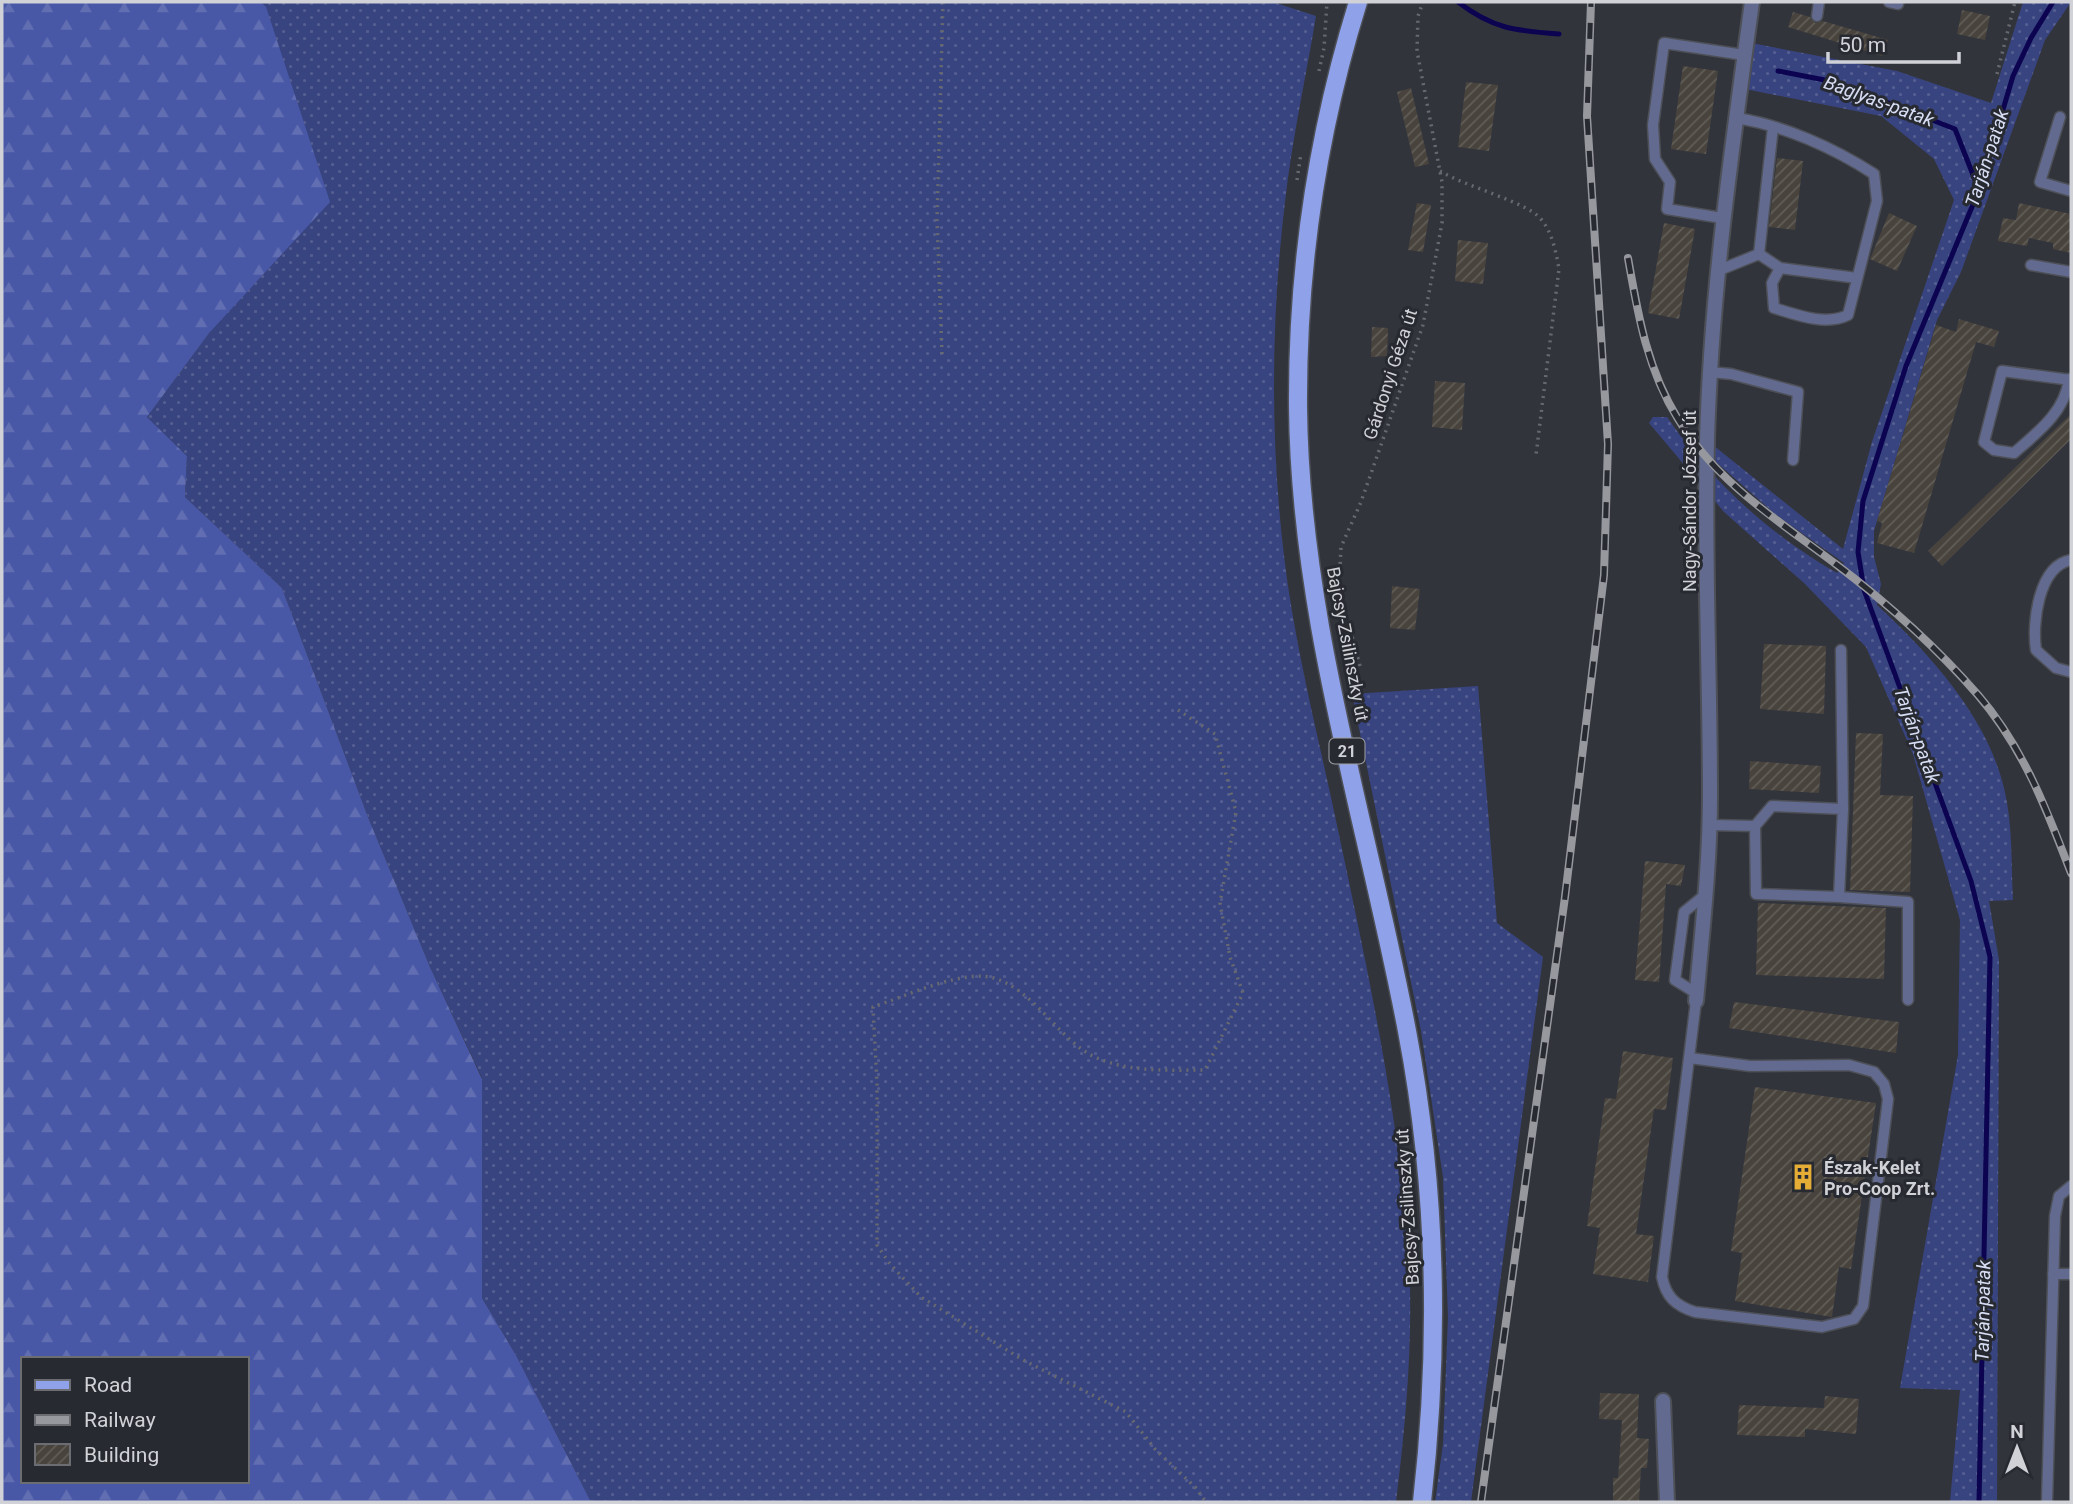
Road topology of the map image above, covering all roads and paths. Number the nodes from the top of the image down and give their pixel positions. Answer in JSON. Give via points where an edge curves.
{"nodes":[{"id":1,"x":943,"y":2,"type":"edge"},
{"id":2,"x":1358,"y":2,"type":"edge"},
{"id":3,"x":1423,"y":2,"type":"edge"},
{"id":4,"x":1752,"y":2,"type":"edge"},
{"id":5,"x":1819,"y":2,"type":"edge"},
{"id":6,"x":2015,"y":2,"type":"edge"},
{"id":7,"x":1818,"y":16,"type":"dead end"},
{"id":8,"x":1744,"y":55,"type":"junction"},
{"id":9,"x":1997,"y":74,"type":"dead end"},
{"id":10,"x":2060,"y":117,"type":"dead end"},
{"id":11,"x":1736,"y":118,"type":"junction"},
{"id":12,"x":1773,"y":127,"type":"junction"},
{"id":13,"x":1440,"y":171,"type":"junction"},
{"id":14,"x":2071,"y":191,"type":"edge"},
{"id":15,"x":1722,"y":218,"type":"junction"},
{"id":16,"x":1759,"y":254,"type":"junction"},
{"id":17,"x":2031,"y":265,"type":"dead end"},
{"id":18,"x":1780,"y":268,"type":"junction"},
{"id":19,"x":1717,"y":271,"type":"junction"},
{"id":20,"x":2071,"y":272,"type":"edge"},
{"id":21,"x":1857,"y":278,"type":"junction"},
{"id":22,"x":942,"y":354,"type":"dead end"},
{"id":23,"x":1709,"y":372,"type":"junction"},
{"id":24,"x":2070,"y":379,"type":"edge"},
{"id":25,"x":1536,"y":455,"type":"dead end"},
{"id":26,"x":1793,"y":460,"type":"dead end"},
{"id":27,"x":2071,"y":560,"type":"edge"},
{"id":28,"x":1841,"y":650,"type":"dead end"},
{"id":29,"x":1360,"y":666,"type":"dead end"},
{"id":30,"x":2071,"y":672,"type":"edge"},
{"id":31,"x":1178,"y":710,"type":"dead end"},
{"id":32,"x":1843,"y":809,"type":"junction"},
{"id":33,"x":1709,"y":825,"type":"junction"},
{"id":34,"x":1755,"y":826,"type":"junction"},
{"id":35,"x":1707,"y":893,"type":"junction"},
{"id":36,"x":1839,"y":897,"type":"junction"},
{"id":37,"x":1696,"y":997,"type":"junction"},
{"id":38,"x":1908,"y":1000,"type":"dead end"},
{"id":39,"x":1690,"y":1058,"type":"junction"},
{"id":40,"x":2071,"y":1186,"type":"edge"},
{"id":41,"x":2053,"y":1273,"type":"junction"},
{"id":42,"x":2071,"y":1274,"type":"edge"},
{"id":43,"x":1663,"y":1401,"type":"dead end"},
{"id":44,"x":1206,"y":1502,"type":"edge"},
{"id":45,"x":1422,"y":1502,"type":"edge"},
{"id":46,"x":1667,"y":1502,"type":"edge"},
{"id":47,"x":2047,"y":1502,"type":"edge"}],
"edges":[{"from":1,"to":22,"type":"path","via":[[937,220]]},
{"from":2,"to":45,"type":"main road","name":"Bajcsy-Zsilinszky út","number":"21","via":[[1333,90],[1313,192],[1302,284],[1298,410],[1318,612],[1408,1035],[1428,1169],[1434,1251],[1433,1387]]},
{"from":3,"to":13,"type":"path","name":"Gárdonyi Géza út","via":[[1417,51]]},
{"from":4,"to":8,"type":"street","name":"Nagy-Sándor József út"},
{"from":5,"to":7,"type":"lane"},
{"from":6,"to":9,"type":"path"},
{"from":8,"to":11,"type":"street","name":"Nagy-Sándor József út"},
{"from":8,"to":15,"type":"lane","via":[[1664,43],[1660,62],[1653,125],[1655,159],[1670,182],[1667,209]]},
{"from":10,"to":14,"type":"lane","via":[[2040,182]]},
{"from":11,"to":12,"type":"lane"},
{"from":11,"to":15,"type":"street","name":"Nagy-Sándor József út"},
{"from":12,"to":16,"type":"lane"},
{"from":12,"to":21,"type":"lane","via":[[1847,156],[1874,174],[1877,201]]},
{"from":13,"to":25,"type":"path","via":[[1531,210],[1541,218],[1555,248],[1559,269]]},
{"from":13,"to":29,"type":"path","name":"Gárdonyi Géza út","via":[[1443,223],[1423,325],[1338,563],[1339,588]]},
{"from":15,"to":19,"type":"street","name":"Nagy-Sándor József út"},
{"from":16,"to":18,"type":"lane"},
{"from":16,"to":19,"type":"lane"},
{"from":17,"to":20,"type":"lane"},
{"from":18,"to":21,"type":"lane"},
{"from":18,"to":21,"type":"lane","via":[[1772,283],[1774,308],[1804,317],[1839,320],[1848,315]]},
{"from":19,"to":23,"type":"street","name":"Nagy-Sándor József út"},
{"from":23,"to":26,"type":"lane","via":[[1798,392]]},
{"from":23,"to":33,"type":"street","name":"Nagy-Sándor József út"},
{"from":24,"to":24,"type":"lane","via":[[2002,371],[1984,442],[1994,450],[2014,453],[2061,407]]},
{"from":27,"to":30,"type":"lane","via":[[2051,573],[2034,624],[2036,650],[2056,668]]},
{"from":28,"to":32,"type":"lane"},
{"from":31,"to":44,"type":"path","via":[[1215,734],[1236,812],[1220,903],[1230,957],[1243,993],[1218,1048],[1205,1070],[1126,1068],[1088,1053],[1034,1003],[996,978],[946,980],[873,1007],[877,1245],[921,1297],[1023,1360],[1126,1412]]},
{"from":32,"to":34,"type":"lane","via":[[1772,806]]},
{"from":32,"to":36,"type":"lane"},
{"from":33,"to":34,"type":"lane"},
{"from":33,"to":35,"type":"street","name":"Nagy-Sándor József út"},
{"from":34,"to":36,"type":"lane","via":[[1756,894]]},
{"from":35,"to":37,"type":"street","name":"Nagy-Sándor József út"},
{"from":35,"to":37,"type":"lane","via":[[1684,912],[1675,980]]},
{"from":36,"to":38,"type":"lane","via":[[1908,902]]},
{"from":37,"to":39,"type":"lane"},
{"from":39,"to":39,"type":"lane","via":[[1664,1289],[1678,1307],[1695,1312],[1822,1327],[1854,1319],[1863,1306],[1888,1099],[1884,1084],[1874,1072],[1849,1065],[1750,1066]]},
{"from":40,"to":41,"type":"lane","via":[[2057,1202]]},
{"from":41,"to":42,"type":"lane"},
{"from":41,"to":47,"type":"lane"},
{"from":43,"to":46,"type":"street"}]}
